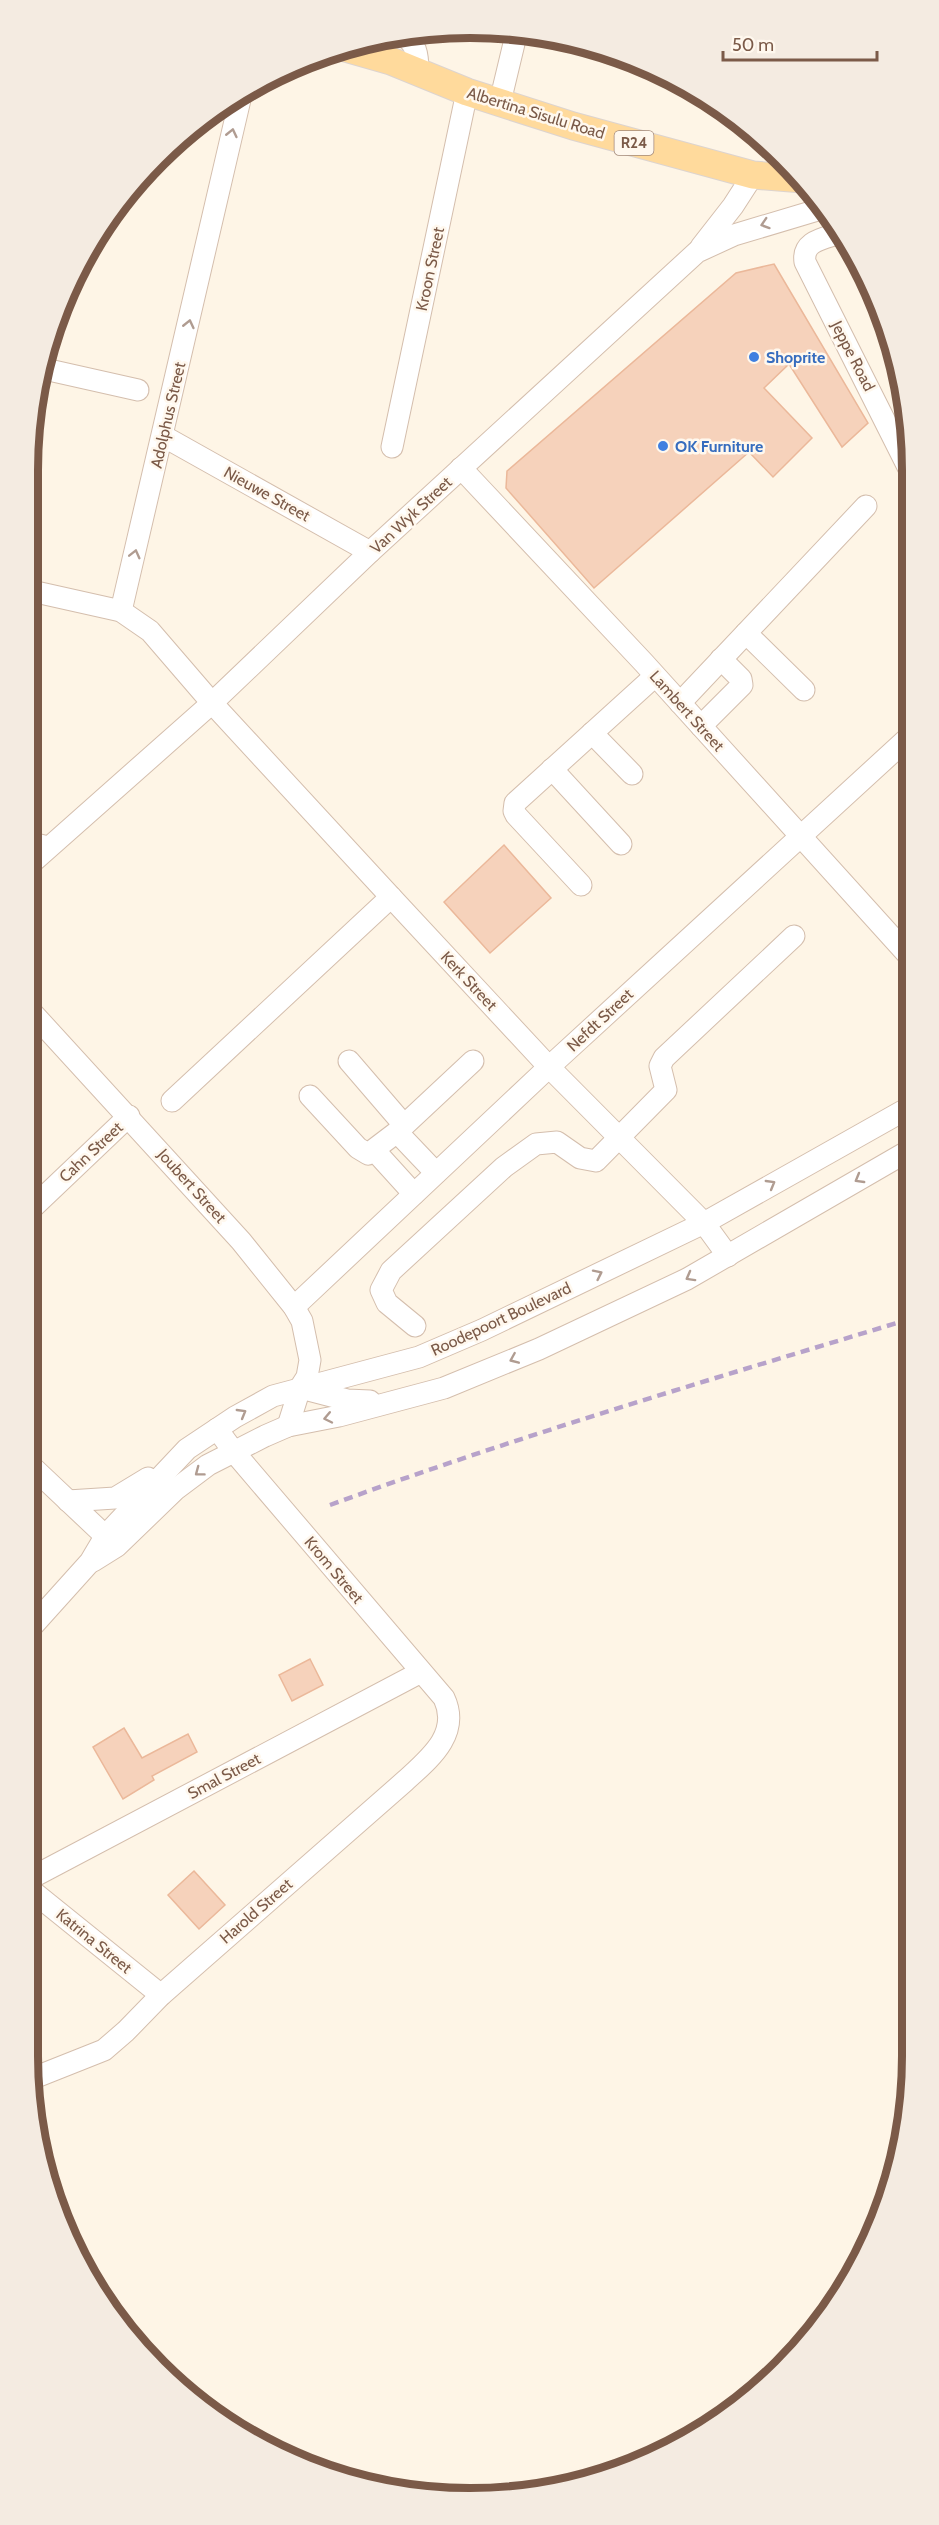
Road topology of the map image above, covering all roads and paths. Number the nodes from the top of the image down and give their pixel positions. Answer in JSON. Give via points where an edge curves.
{"nodes":[{"id":1,"x":515,"y":40,"type":"edge"},
{"id":2,"x":411,"y":41,"type":"edge"},
{"id":3,"x":360,"y":51,"type":"edge"},
{"id":4,"x":418,"y":72,"type":"junction"},
{"id":5,"x":467,"y":92,"type":"junction"},
{"id":6,"x":500,"y":102,"type":"junction"},
{"id":7,"x":239,"y":104,"type":"edge"},
{"id":8,"x":753,"y":175,"type":"junction"},
{"id":9,"x":787,"y":178,"type":"edge"},
{"id":10,"x":815,"y":211,"type":"edge"},
{"id":11,"x":833,"y":235,"type":"edge"},
{"id":12,"x":697,"y":252,"type":"junction"},
{"id":13,"x":49,"y":370,"type":"edge"},
{"id":14,"x":138,"y":390,"type":"dead end"},
{"id":15,"x":163,"y":436,"type":"junction"},
{"id":16,"x":392,"y":447,"type":"dead end"},
{"id":17,"x":901,"y":454,"type":"edge"},
{"id":18,"x":461,"y":468,"type":"junction"},
{"id":19,"x":866,"y":506,"type":"dead end"},
{"id":20,"x":370,"y":552,"type":"junction"},
{"id":21,"x":38,"y":592,"type":"edge"},
{"id":22,"x":121,"y":611,"type":"junction"},
{"id":23,"x":746,"y":633,"type":"junction"},
{"id":24,"x":721,"y":659,"type":"junction"},
{"id":25,"x":656,"y":676,"type":"junction"},
{"id":26,"x":804,"y":690,"type":"dead end"},
{"id":27,"x":212,"y":703,"type":"junction"},
{"id":28,"x":680,"y":703,"type":"junction"},
{"id":29,"x":700,"y":726,"type":"junction"},
{"id":30,"x":592,"y":733,"type":"junction"},
{"id":31,"x":902,"y":743,"type":"edge"},
{"id":32,"x":552,"y":769,"type":"junction"},
{"id":33,"x":632,"y":774,"type":"dead end"},
{"id":34,"x":799,"y":836,"type":"junction"},
{"id":35,"x":621,"y":844,"type":"dead end"},
{"id":36,"x":38,"y":845,"type":"edge"},
{"id":37,"x":48,"y":847,"type":"junction"},
{"id":38,"x":38,"y":857,"type":"edge"},
{"id":39,"x":581,"y":885,"type":"dead end"},
{"id":40,"x":391,"y":897,"type":"junction"},
{"id":41,"x":794,"y":936,"type":"dead end"},
{"id":42,"x":902,"y":948,"type":"edge"},
{"id":43,"x":38,"y":1019,"type":"edge"},
{"id":44,"x":349,"y":1061,"type":"dead end"},
{"id":45,"x":473,"y":1061,"type":"dead end"},
{"id":46,"x":549,"y":1067,"type":"junction"},
{"id":47,"x":310,"y":1096,"type":"dead end"},
{"id":48,"x":171,"y":1101,"type":"dead end"},
{"id":49,"x":902,"y":1112,"type":"edge"},
{"id":50,"x":129,"y":1116,"type":"junction"},
{"id":51,"x":400,"y":1128,"type":"junction"},
{"id":52,"x":620,"y":1139,"type":"junction"},
{"id":53,"x":375,"y":1151,"type":"junction"},
{"id":54,"x":902,"y":1155,"type":"edge"},
{"id":55,"x":436,"y":1173,"type":"junction"},
{"id":56,"x":414,"y":1194,"type":"junction"},
{"id":57,"x":38,"y":1203,"type":"edge"},
{"id":58,"x":704,"y":1223,"type":"junction"},
{"id":59,"x":728,"y":1256,"type":"junction"},
{"id":60,"x":294,"y":1306,"type":"junction"},
{"id":61,"x":415,"y":1326,"type":"dead end"},
{"id":62,"x":300,"y":1388,"type":"junction"},
{"id":63,"x":393,"y":1401,"type":"junction"},
{"id":64,"x":288,"y":1426,"type":"junction"},
{"id":65,"x":217,"y":1429,"type":"junction"},
{"id":66,"x":187,"y":1449,"type":"junction"},
{"id":67,"x":234,"y":1452,"type":"junction"},
{"id":68,"x":38,"y":1472,"type":"edge"},
{"id":69,"x":68,"y":1501,"type":"junction"},
{"id":70,"x":111,"y":1541,"type":"junction"},
{"id":71,"x":38,"y":1620,"type":"edge"},
{"id":72,"x":421,"y":1672,"type":"junction"},
{"id":73,"x":449,"y":1711,"type":"joint"},
{"id":74,"x":38,"y":1874,"type":"edge"},
{"id":75,"x":38,"y":1896,"type":"edge"},
{"id":76,"x":161,"y":1995,"type":"junction"},
{"id":77,"x":38,"y":2076,"type":"edge"}],
"edges":[{"from":1,"to":6,"type":"street"},
{"from":2,"to":4,"type":"street","via":[[416,49]]},
{"from":3,"to":4,"type":"main road","name":"Albertina Sisulu Road","number":"R24"},
{"from":4,"to":5,"type":"main road","name":"Albertina Sisulu Road","number":"R24"},
{"from":5,"to":6,"type":"main road","name":"Albertina Sisulu Road","number":"R24"},
{"from":5,"to":16,"type":"street","name":"Kroon Street"},
{"from":6,"to":8,"type":"main road","name":"Albertina Sisulu Road","number":"R24"},
{"from":15,"to":7,"type":"street","name":"Adolphus Street","one_way":true},
{"from":8,"to":9,"type":"main road","name":"Albertina Sisulu Road","number":"R24"},
{"from":8,"to":12,"type":"street"},
{"from":10,"to":12,"type":"street","name":"Van Wyk Street","one_way":true,"via":[[734,235]]},
{"from":11,"to":17,"type":"street","name":"Jeppe Road","via":[[808,245],[806,262]]},
{"from":12,"to":18,"type":"street","name":"Van Wyk Street"},
{"from":13,"to":14,"type":"street"},
{"from":15,"to":20,"type":"street","name":"Nieuwe Street"},
{"from":22,"to":15,"type":"street","name":"Adolphus Street","one_way":true},
{"from":18,"to":20,"type":"street","name":"Van Wyk Street"},
{"from":18,"to":25,"type":"street","name":"Lambert Street"},
{"from":19,"to":23,"type":"street"},
{"from":20,"to":27,"type":"street","name":"Van Wyk Street"},
{"from":21,"to":22,"type":"street"},
{"from":22,"to":27,"type":"street","via":[[150,631]]},
{"from":23,"to":24,"type":"street"},
{"from":23,"to":26,"type":"street"},
{"from":24,"to":28,"type":"street"},
{"from":24,"to":29,"type":"street","via":[[742,685]]},
{"from":25,"to":28,"type":"street","name":"Lambert Street"},
{"from":25,"to":30,"type":"street"},
{"from":27,"to":37,"type":"street","name":"Van Wyk Street"},
{"from":27,"to":40,"type":"street","name":"Kerk Street"},
{"from":28,"to":29,"type":"street","name":"Lambert Street"},
{"from":29,"to":34,"type":"street","name":"Lambert Street"},
{"from":30,"to":32,"type":"street"},
{"from":30,"to":33,"type":"street"},
{"from":31,"to":34,"type":"street","name":"Nefdt Street"},
{"from":32,"to":35,"type":"street"},
{"from":32,"to":39,"type":"street","via":[[518,799],[514,811]]},
{"from":34,"to":42,"type":"street","name":"Lambert Street"},
{"from":34,"to":46,"type":"street","name":"Nefdt Street"},
{"from":36,"to":37,"type":"street"},
{"from":37,"to":38,"type":"street","name":"Van Wyk Street"},
{"from":40,"to":46,"type":"street","name":"Kerk Street"},
{"from":40,"to":48,"type":"street"},
{"from":41,"to":52,"type":"street","via":[[664,1058],[660,1066],[666,1090]]},
{"from":43,"to":50,"type":"street","name":"Joubert Street"},
{"from":44,"to":51,"type":"street"},
{"from":45,"to":51,"type":"street"},
{"from":46,"to":52,"type":"street","name":"Kerk Street"},
{"from":46,"to":55,"type":"street","name":"Nefdt Street"},
{"from":47,"to":53,"type":"street","via":[[363,1153]]},
{"from":58,"to":49,"type":"street","name":"Roodepoort Boulevard","one_way":true},
{"from":50,"to":57,"type":"street","name":"Cahn Street"},
{"from":50,"to":60,"type":"street","name":"Joubert Street"},
{"from":51,"to":53,"type":"street"},
{"from":51,"to":55,"type":"street"},
{"from":52,"to":58,"type":"street","name":"Kerk Street"},
{"from":52,"to":61,"type":"street","via":[[596,1161],[580,1158],[557,1142],[536,1144],[495,1175],[391,1271],[381,1290],[387,1303]]},
{"from":53,"to":56,"type":"street"},
{"from":54,"to":59,"type":"street","one_way":true},
{"from":55,"to":56,"type":"street","name":"Nefdt Street"},
{"from":56,"to":60,"type":"street","name":"Nefdt Street"},
{"from":58,"to":59,"type":"street","name":"Kerk Street"},
{"from":62,"to":58,"type":"street","name":"Roodepoort Boulevard","one_way":true,"via":[[419,1358]]},
{"from":59,"to":63,"type":"street","one_way":true,"via":[[644,1301],[539,1349],[444,1388]]},
{"from":60,"to":62,"type":"street","name":"Joubert Street","via":[[302,1321],[310,1360]]},
{"from":62,"to":63,"type":"street","via":[[347,1400]]},
{"from":62,"to":64,"type":"street","name":"Joubert Street"},
{"from":65,"to":62,"type":"street","name":"Roodepoort Boulevard","one_way":true,"via":[[273,1396]]},
{"from":63,"to":64,"type":"street","one_way":true},
{"from":64,"to":67,"type":"street"},
{"from":65,"to":66,"type":"street","name":"Roodepoort Boulevard"},
{"from":65,"to":67,"type":"street","name":"Krom Street"},
{"from":66,"to":69,"type":"street","via":[[115,1498]]},
{"from":66,"to":70,"type":"street","name":"Roodepoort Boulevard"},
{"from":67,"to":70,"type":"street","one_way":true,"via":[[207,1465]]},
{"from":67,"to":72,"type":"street","name":"Krom Street"},
{"from":68,"to":69,"type":"street"},
{"from":69,"to":70,"type":"street"},
{"from":70,"to":71,"type":"street"},
{"from":72,"to":73,"type":"street","name":"Krom Street","via":[[444,1698]]},
{"from":72,"to":74,"type":"street","name":"Smal Street"},
{"from":73,"to":76,"type":"street","name":"Harold Street","via":[[441,1745],[421,1766]]},
{"from":75,"to":76,"type":"street","name":"Katrina Street"},
{"from":76,"to":77,"type":"street","name":"Harold Street","via":[[104,2050]]}]}
